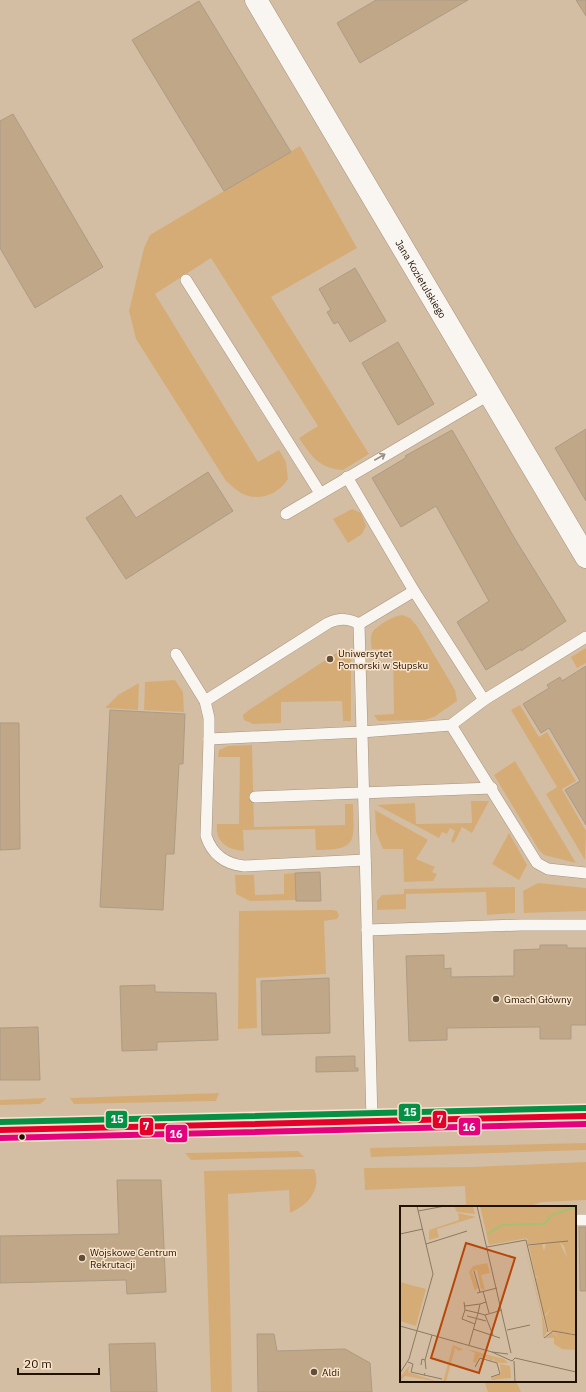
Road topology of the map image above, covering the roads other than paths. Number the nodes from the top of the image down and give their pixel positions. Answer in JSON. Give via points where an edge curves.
{"nodes":[{"id":1,"x":256,"y":0,"type":"edge"},
{"id":2,"x":186,"y":280,"type":"dead end"},
{"id":3,"x":490,"y":394,"type":"junction"},
{"id":4,"x":346,"y":477,"type":"junction"},
{"id":5,"x":320,"y":493,"type":"junction"},
{"id":6,"x":286,"y":514,"type":"dead end"},
{"id":7,"x":586,"y":557,"type":"edge"},
{"id":8,"x":414,"y":591,"type":"junction"},
{"id":9,"x":360,"y":624,"type":"junction"},
{"id":10,"x":586,"y":636,"type":"edge"},
{"id":11,"x":176,"y":654,"type":"dead end"},
{"id":12,"x":484,"y":700,"type":"junction"},
{"id":13,"x":205,"y":701,"type":"junction"},
{"id":14,"x":451,"y":725,"type":"junction"},
{"id":15,"x":362,"y":732,"type":"junction"},
{"id":16,"x":209,"y":739,"type":"junction"},
{"id":17,"x":492,"y":788,"type":"junction"},
{"id":18,"x":363,"y":794,"type":"junction"},
{"id":19,"x":255,"y":797,"type":"dead end"},
{"id":20,"x":365,"y":860,"type":"junction"},
{"id":21,"x":586,"y":873,"type":"edge"},
{"id":22,"x":586,"y":925,"type":"edge"},
{"id":23,"x":367,"y":930,"type":"junction"},
{"id":24,"x":586,"y":1116,"type":"edge"},
{"id":25,"x":372,"y":1120,"type":"junction"},
{"id":26,"x":0,"y":1130,"type":"edge"}],
"edges":[{"from":1,"to":3,"type":"street","name":"Jana Kozietulskiego"},
{"from":2,"to":5,"type":"lane"},
{"from":4,"to":3,"type":"lane","one_way":true},
{"from":3,"to":7,"type":"street","name":"Jana Kozietulskiego"},
{"from":4,"to":5,"type":"lane"},
{"from":4,"to":8,"type":"lane"},
{"from":5,"to":6,"type":"lane"},
{"from":8,"to":9,"type":"lane"},
{"from":8,"to":12,"type":"lane"},
{"from":9,"to":13,"type":"lane","via":[[346,619],[328,623]]},
{"from":9,"to":15,"type":"lane"},
{"from":10,"to":12,"type":"lane"},
{"from":11,"to":13,"type":"lane"},
{"from":12,"to":14,"type":"lane"},
{"from":13,"to":16,"type":"lane","via":[[209,718]]},
{"from":14,"to":15,"type":"lane"},
{"from":14,"to":17,"type":"lane"},
{"from":15,"to":16,"type":"lane"},
{"from":15,"to":18,"type":"lane"},
{"from":16,"to":20,"type":"lane","via":[[206,836],[217,856],[234,865],[244,866]]},
{"from":17,"to":18,"type":"lane"},
{"from":17,"to":21,"type":"lane","via":[[537,863],[548,870]]},
{"from":18,"to":19,"type":"lane"},
{"from":18,"to":20,"type":"lane"},
{"from":20,"to":23,"type":"lane"},
{"from":22,"to":23,"type":"lane"},
{"from":23,"to":25,"type":"lane"},
{"from":24,"to":25,"type":"main road"},
{"from":25,"to":26,"type":"main road"}]}
